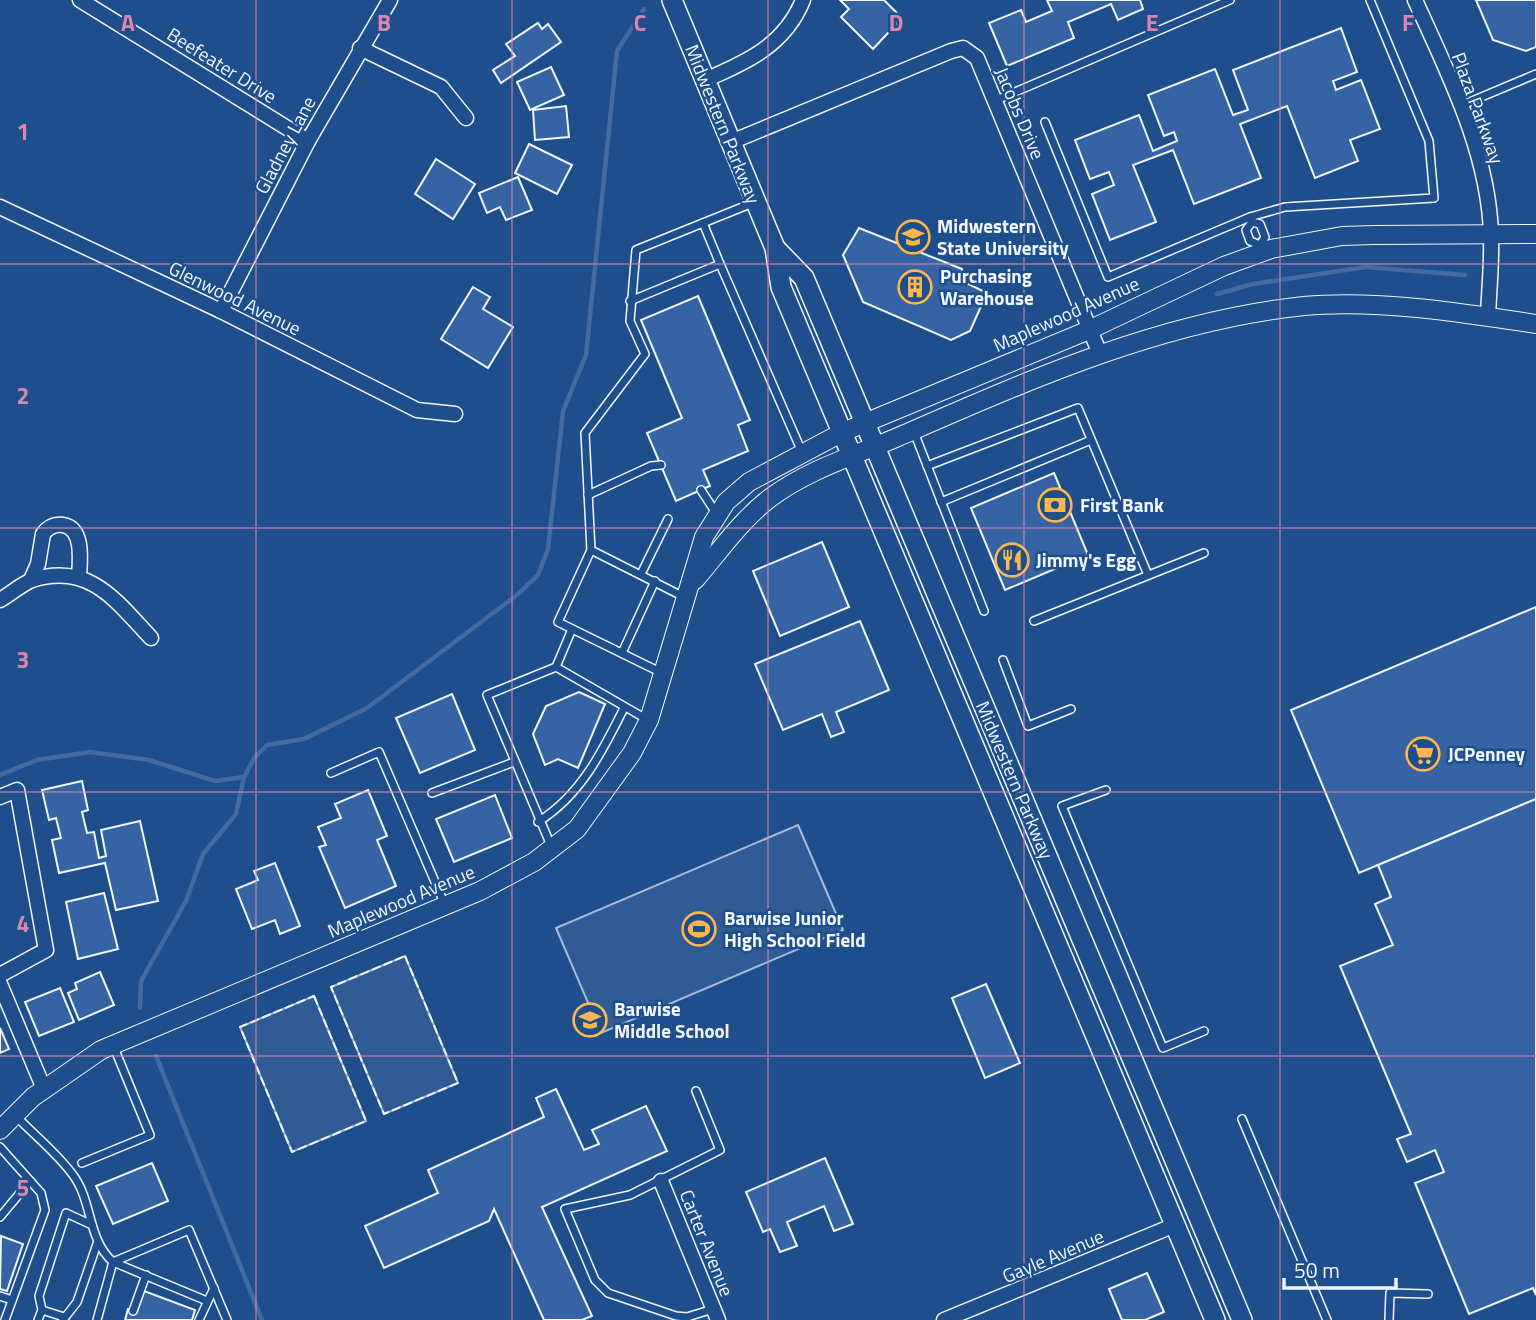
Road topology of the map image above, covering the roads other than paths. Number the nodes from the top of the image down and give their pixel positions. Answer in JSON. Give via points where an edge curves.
{"nodes":[{"id":1,"x":80,"y":0,"type":"edge"},
{"id":2,"x":390,"y":0,"type":"edge"},
{"id":3,"x":672,"y":0,"type":"edge"},
{"id":4,"x":803,"y":0,"type":"edge"},
{"id":5,"x":1230,"y":0,"type":"edge"},
{"id":6,"x":1370,"y":0,"type":"edge"},
{"id":7,"x":1415,"y":0,"type":"edge"},
{"id":8,"x":360,"y":48,"type":"junction"},
{"id":9,"x":1536,"y":74,"type":"edge"},
{"id":10,"x":705,"y":80,"type":"junction"},
{"id":11,"x":994,"y":101,"type":"junction"},
{"id":12,"x":1460,"y":106,"type":"junction"},
{"id":13,"x":466,"y":118,"type":"dead end"},
{"id":14,"x":1045,"y":122,"type":"dead end"},
{"id":15,"x":307,"y":141,"type":"junction"},
{"id":16,"x":731,"y":142,"type":"junction"},
{"id":17,"x":755,"y":202,"type":"junction"},
{"id":18,"x":0,"y":207,"type":"edge"},
{"id":19,"x":1251,"y":219,"type":"junction"},
{"id":20,"x":703,"y":223,"type":"junction"},
{"id":21,"x":1536,"y":234,"type":"edge"},
{"id":22,"x":1491,"y":235,"type":"junction"},
{"id":23,"x":775,"y":248,"type":"junction"},
{"id":24,"x":1261,"y":249,"type":"junction"},
{"id":25,"x":720,"y":264,"type":"junction"},
{"id":26,"x":631,"y":301,"type":"junction"},
{"id":27,"x":221,"y":311,"type":"junction"},
{"id":28,"x":1488,"y":317,"type":"junction"},
{"id":29,"x":1536,"y":324,"type":"edge"},
{"id":30,"x":1089,"y":330,"type":"junction"},
{"id":31,"x":1100,"y":354,"type":"junction"},
{"id":32,"x":455,"y":414,"type":"dead end"},
{"id":33,"x":865,"y":423,"type":"junction"},
{"id":34,"x":913,"y":430,"type":"junction"},
{"id":35,"x":843,"y":432,"type":"junction"},
{"id":36,"x":1091,"y":440,"type":"junction"},
{"id":37,"x":874,"y":447,"type":"junction"},
{"id":38,"x":802,"y":452,"type":"junction"},
{"id":39,"x":853,"y":455,"type":"junction"},
{"id":40,"x":661,"y":465,"type":"dead end"},
{"id":41,"x":928,"y":466,"type":"junction"},
{"id":42,"x":701,"y":490,"type":"dead end"},
{"id":43,"x":588,"y":495,"type":"junction"},
{"id":44,"x":941,"y":502,"type":"junction"},
{"id":45,"x":718,"y":515,"type":"junction"},
{"id":46,"x":668,"y":519,"type":"dead end"},
{"id":47,"x":591,"y":550,"type":"junction"},
{"id":48,"x":1204,"y":553,"type":"dead end"},
{"id":49,"x":641,"y":574,"type":"junction"},
{"id":50,"x":1148,"y":575,"type":"junction"},
{"id":51,"x":79,"y":576,"type":"junction"},
{"id":52,"x":31,"y":580,"type":"junction"},
{"id":53,"x":655,"y":581,"type":"junction"},
{"id":54,"x":688,"y":592,"type":"junction"},
{"id":55,"x":0,"y":600,"type":"edge"},
{"id":56,"x":984,"y":611,"type":"dead end"},
{"id":57,"x":1034,"y":621,"type":"dead end"},
{"id":58,"x":572,"y":629,"type":"junction"},
{"id":59,"x":151,"y":638,"type":"dead end"},
{"id":60,"x":622,"y":653,"type":"junction"},
{"id":61,"x":1003,"y":660,"type":"dead end"},
{"id":62,"x":556,"y":667,"type":"junction"},
{"id":63,"x":663,"y":673,"type":"junction"},
{"id":64,"x":624,"y":708,"type":"junction"},
{"id":65,"x":1071,"y":709,"type":"dead end"},
{"id":66,"x":649,"y":720,"type":"junction"},
{"id":67,"x":514,"y":762,"type":"junction"},
{"id":68,"x":1012,"y":772,"type":"junction"},
{"id":69,"x":331,"y":773,"type":"dead end"},
{"id":70,"x":989,"y":782,"type":"junction"},
{"id":71,"x":1106,"y":790,"type":"dead end"},
{"id":72,"x":432,"y":793,"type":"dead end"},
{"id":73,"x":0,"y":797,"type":"edge"},
{"id":74,"x":538,"y":822,"type":"junction"},
{"id":75,"x":552,"y":848,"type":"junction"},
{"id":76,"x":446,"y":905,"type":"junction"},
{"id":77,"x":0,"y":975,"type":"edge"},
{"id":78,"x":0,"y":984,"type":"edge"},
{"id":79,"x":1205,"y":1031,"type":"dead end"},
{"id":80,"x":113,"y":1045,"type":"junction"},
{"id":81,"x":44,"y":1089,"type":"junction"},
{"id":82,"x":696,"y":1091,"type":"dead end"},
{"id":83,"x":1150,"y":1101,"type":"junction"},
{"id":84,"x":1127,"y":1111,"type":"junction"},
{"id":85,"x":16,"y":1115,"type":"junction"},
{"id":86,"x":1241,"y":1119,"type":"dead end"},
{"id":87,"x":0,"y":1130,"type":"edge"},
{"id":88,"x":0,"y":1147,"type":"edge"},
{"id":89,"x":82,"y":1163,"type":"dead end"},
{"id":90,"x":30,"y":1181,"type":"junction"},
{"id":91,"x":661,"y":1181,"type":"junction"},
{"id":92,"x":1198,"y":1214,"type":"junction"},
{"id":93,"x":0,"y":1217,"type":"edge"},
{"id":94,"x":92,"y":1225,"type":"junction"},
{"id":95,"x":1175,"y":1225,"type":"junction"},
{"id":96,"x":97,"y":1244,"type":"junction"},
{"id":97,"x":113,"y":1262,"type":"junction"},
{"id":98,"x":146,"y":1275,"type":"junction"},
{"id":99,"x":214,"y":1288,"type":"junction"},
{"id":100,"x":1428,"y":1294,"type":"dead end"},
{"id":101,"x":0,"y":1296,"type":"edge"},
{"id":102,"x":12,"y":1300,"type":"junction"},
{"id":103,"x":207,"y":1301,"type":"junction"},
{"id":104,"x":42,"y":1310,"type":"junction"},
{"id":105,"x":133,"y":1311,"type":"dead end"},
{"id":106,"x":716,"y":1315,"type":"edge"},
{"id":107,"x":64,"y":1318,"type":"edge"},
{"id":108,"x":5,"y":1320,"type":"edge"},
{"id":109,"x":38,"y":1320,"type":"edge"},
{"id":110,"x":97,"y":1320,"type":"edge"},
{"id":111,"x":199,"y":1320,"type":"edge"},
{"id":112,"x":227,"y":1320,"type":"edge"},
{"id":113,"x":944,"y":1320,"type":"edge"},
{"id":114,"x":1214,"y":1320,"type":"edge"},
{"id":115,"x":1242,"y":1320,"type":"edge"},
{"id":116,"x":1327,"y":1320,"type":"edge"},
{"id":117,"x":1389,"y":1320,"type":"edge"}],
"edges":[{"from":1,"to":15,"type":"street","name":"Beefeater Drive"},
{"from":2,"to":8,"type":"street","name":"Gladney Lane"},
{"from":3,"to":10,"type":"main road","name":"Midwestern Parkway"},
{"from":4,"to":10,"type":"street","via":[[785,32],[752,60]]},
{"from":5,"to":11,"type":"lane"},
{"from":6,"to":19,"type":"lane","via":[[1429,141],[1434,198],[1285,207]]},
{"from":7,"to":12,"type":"street","name":"Plaza Parkway"},
{"from":8,"to":13,"type":"street","via":[[442,87]]},
{"from":8,"to":15,"type":"street","name":"Gladney Lane"},
{"from":9,"to":12,"type":"lane"},
{"from":10,"to":16,"type":"main road","name":"Midwestern Parkway"},
{"from":11,"to":16,"type":"street","name":"Jacobs Drive","via":[[977,58],[963,48]]},
{"from":11,"to":30,"type":"street","name":"Jacobs Drive"},
{"from":12,"to":22,"type":"street","name":"Plaza Parkway","via":[[1482,170]]},
{"from":14,"to":19,"type":"lane","via":[[1108,277]]},
{"from":15,"to":27,"type":"street","name":"Gladney Lane"},
{"from":16,"to":17,"type":"main road","name":"Midwestern Parkway"},
{"from":17,"to":20,"type":"lane"},
{"from":17,"to":23,"type":"main road","name":"Midwestern Parkway"},
{"from":18,"to":27,"type":"street","name":"Glenwood Avenue"},
{"from":19,"to":24,"type":"lane","via":[[1261,224],[1265,237]]},
{"from":20,"to":25,"type":"lane"},
{"from":20,"to":26,"type":"lane","via":[[636,250]]},
{"from":21,"to":22,"type":"street","name":"Maplewood Avenue"},
{"from":22,"to":24,"type":"street","name":"Maplewood Avenue","via":[[1342,236]]},
{"from":22,"to":28,"type":"street","name":"Plaza Parkway"},
{"from":23,"to":33,"type":"main road","name":"Midwestern Parkway","via":[[804,278]]},
{"from":23,"to":35,"type":"main road","name":"Midwestern Parkway","via":[[781,287]]},
{"from":24,"to":30,"type":"street","name":"Maplewood Avenue"},
{"from":25,"to":26,"type":"lane"},
{"from":25,"to":38,"type":"lane"},
{"from":26,"to":43,"type":"lane","via":[[630,321],[645,354],[585,433]]},
{"from":27,"to":32,"type":"street","name":"Glenwood Avenue","via":[[417,410]]},
{"from":28,"to":29,"type":"street","name":"Maplewood Avenue"},
{"from":28,"to":31,"type":"street","name":"Maplewood Avenue","via":[[1306,306],[1215,320]]},
{"from":30,"to":31,"type":"street","name":"Jacobs Drive"},
{"from":30,"to":33,"type":"street","name":"Maplewood Avenue"},
{"from":31,"to":34,"type":"street","name":"Maplewood Avenue"},
{"from":33,"to":35,"type":"street","name":"Maplewood Avenue"},
{"from":33,"to":37,"type":"main road","name":"Midwestern Parkway"},
{"from":34,"to":37,"type":"street","name":"Maplewood Avenue"},
{"from":34,"to":41,"type":"lane"},
{"from":35,"to":38,"type":"street","name":"Maplewood Avenue"},
{"from":35,"to":39,"type":"main road","name":"Midwestern Parkway"},
{"from":36,"to":41,"type":"lane","via":[[1078,408]]},
{"from":36,"to":44,"type":"lane"},
{"from":36,"to":50,"type":"lane"},
{"from":37,"to":39,"type":"street","name":"Maplewood Avenue"},
{"from":37,"to":68,"type":"main road","name":"Midwestern Parkway"},
{"from":38,"to":45,"type":"street","name":"Maplewood Avenue","via":[[749,482]]},
{"from":39,"to":54,"type":"street","name":"Maplewood Avenue","via":[[770,498]]},
{"from":39,"to":70,"type":"main road","name":"Midwestern Parkway"},
{"from":40,"to":43,"type":"lane"},
{"from":41,"to":44,"type":"lane"},
{"from":42,"to":45,"type":"lane"},
{"from":43,"to":47,"type":"lane"},
{"from":44,"to":56,"type":"lane"},
{"from":45,"to":54,"type":"street","name":"Maplewood Avenue","via":[[704,537]]},
{"from":46,"to":49,"type":"lane"},
{"from":47,"to":49,"type":"lane"},
{"from":47,"to":58,"type":"lane","via":[[558,622]]},
{"from":48,"to":50,"type":"lane"},
{"from":49,"to":53,"type":"lane"},
{"from":50,"to":57,"type":"lane"},
{"from":51,"to":52,"type":"street"},
{"from":51,"to":52,"type":"street","via":[[80,549],[72,530],[57,524],[43,534]]},
{"from":51,"to":59,"type":"street","via":[[101,586]]},
{"from":52,"to":55,"type":"street"},
{"from":53,"to":54,"type":"lane"},
{"from":53,"to":60,"type":"lane"},
{"from":54,"to":63,"type":"street","name":"Maplewood Avenue"},
{"from":58,"to":60,"type":"lane"},
{"from":58,"to":62,"type":"lane"},
{"from":60,"to":63,"type":"lane"},
{"from":61,"to":65,"type":"lane","via":[[1028,726]]},
{"from":62,"to":64,"type":"lane"},
{"from":62,"to":67,"type":"lane","via":[[487,695]]},
{"from":63,"to":66,"type":"street","name":"Maplewood Avenue"},
{"from":64,"to":66,"type":"lane"},
{"from":64,"to":74,"type":"lane","via":[[592,771],[558,809]]},
{"from":66,"to":75,"type":"street","name":"Maplewood Avenue","via":[[607,790],[577,829]]},
{"from":67,"to":72,"type":"lane"},
{"from":67,"to":74,"type":"lane"},
{"from":68,"to":70,"type":"main road"},
{"from":68,"to":83,"type":"main road","name":"Midwestern Parkway"},
{"from":69,"to":76,"type":"lane","via":[[379,752]]},
{"from":70,"to":84,"type":"main road","name":"Midwestern Parkway"},
{"from":71,"to":79,"type":"lane","via":[[1062,806],[1163,1048]]},
{"from":73,"to":77,"type":"street","via":[[18,790],[46,950]]},
{"from":74,"to":75,"type":"lane"},
{"from":75,"to":76,"type":"street","name":"Maplewood Avenue","via":[[534,862]]},
{"from":76,"to":80,"type":"street","name":"Maplewood Avenue"},
{"from":78,"to":81,"type":"street"},
{"from":80,"to":81,"type":"street","name":"Maplewood Avenue"},
{"from":80,"to":89,"type":"lane","via":[[150,1135]]},
{"from":81,"to":85,"type":"street","name":"Maplewood Avenue"},
{"from":82,"to":91,"type":"lane","via":[[720,1150]]},
{"from":83,"to":84,"type":"main road"},
{"from":83,"to":92,"type":"main road","name":"Midwestern Parkway"},
{"from":84,"to":95,"type":"main road","name":"Midwestern Parkway"},
{"from":85,"to":87,"type":"street","name":"Maplewood Avenue"},
{"from":85,"to":94,"type":"lane","via":[[73,1175],[86,1198]]},
{"from":86,"to":116,"type":"lane"},
{"from":88,"to":90,"type":"lane"},
{"from":90,"to":93,"type":"lane"},
{"from":90,"to":102,"type":"lane","via":[[41,1194],[45,1210]]},
{"from":91,"to":106,"type":"street","name":"Carter Avenue"},
{"from":91,"to":106,"type":"lane","via":[[630,1195],[565,1209],[576,1243],[595,1280],[608,1293],[676,1317]]},
{"from":92,"to":95,"type":"main road"},
{"from":92,"to":115,"type":"main road","name":"Midwestern Parkway"},
{"from":94,"to":96,"type":"lane"},
{"from":94,"to":104,"type":"lane","via":[[66,1213],[39,1296]]},
{"from":95,"to":113,"type":"street","name":"Gayle Avenue"},
{"from":95,"to":114,"type":"main road","name":"Midwestern Parkway"},
{"from":96,"to":97,"type":"lane"},
{"from":96,"to":107,"type":"lane","via":[[77,1301]]},
{"from":97,"to":98,"type":"lane"},
{"from":97,"to":99,"type":"lane","via":[[189,1230]]},
{"from":97,"to":110,"type":"lane"},
{"from":98,"to":103,"type":"lane"},
{"from":98,"to":105,"type":"lane"},
{"from":99,"to":103,"type":"lane"},
{"from":99,"to":112,"type":"lane"},
{"from":100,"to":117,"type":"lane","via":[[1390,1293]]},
{"from":101,"to":102,"type":"lane"},
{"from":102,"to":108,"type":"lane"},
{"from":103,"to":111,"type":"lane"},
{"from":104,"to":107,"type":"lane"},
{"from":104,"to":109,"type":"lane"}]}
